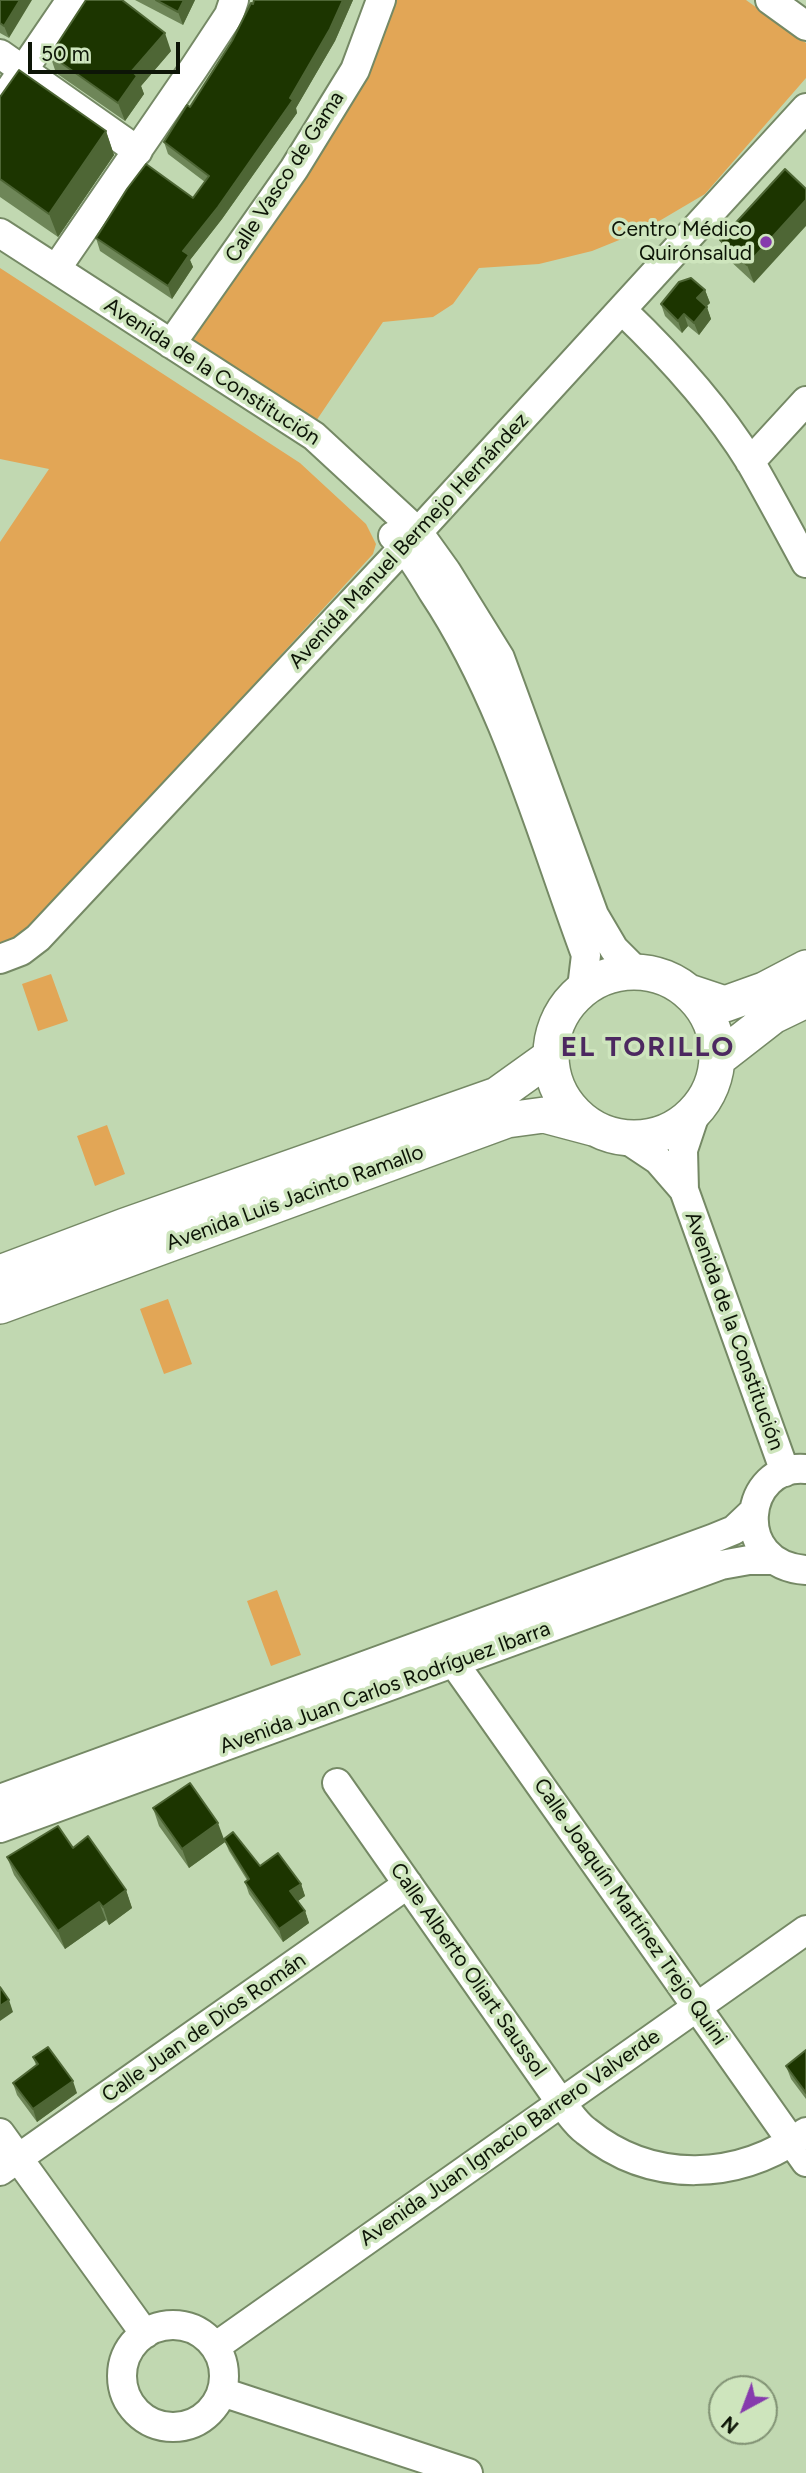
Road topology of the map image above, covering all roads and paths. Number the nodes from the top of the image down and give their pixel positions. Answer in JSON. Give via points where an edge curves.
{"nodes":[{"id":1,"x":71,"y":0,"type":"edge"},
{"id":2,"x":234,"y":0,"type":"edge"},
{"id":3,"x":381,"y":0,"type":"edge"},
{"id":4,"x":770,"y":0,"type":"edge"},
{"id":5,"x":806,"y":26,"type":"edge"},
{"id":6,"x":0,"y":54,"type":"edge"},
{"id":7,"x":24,"y":71,"type":"junction"},
{"id":8,"x":0,"y":104,"type":"edge"},
{"id":9,"x":806,"y":108,"type":"edge"},
{"id":10,"x":138,"y":151,"type":"junction"},
{"id":11,"x":0,"y":233,"type":"edge"},
{"id":12,"x":0,"y":253,"type":"edge"},
{"id":13,"x":55,"y":269,"type":"junction"},
{"id":14,"x":622,"y":310,"type":"junction"},
{"id":15,"x":171,"y":344,"type":"junction"},
{"id":16,"x":806,"y":401,"type":"edge"},
{"id":17,"x":750,"y":462,"type":"junction"},
{"id":18,"x":411,"y":540,"type":"junction"},
{"id":19,"x":806,"y":563,"type":"edge"},
{"id":20,"x":0,"y":959,"type":"edge"},
{"id":21,"x":806,"y":968,"type":"edge"},
{"id":22,"x":636,"y":971,"type":"junction"},
{"id":23,"x":582,"y":988,"type":"junction"},
{"id":24,"x":689,"y":992,"type":"junction"},
{"id":25,"x":806,"y":1000,"type":"edge"},
{"id":26,"x":550,"y":1057,"type":"junction"},
{"id":27,"x":719,"y":1058,"type":"junction"},
{"id":28,"x":695,"y":1114,"type":"junction"},
{"id":29,"x":609,"y":1133,"type":"junction"},
{"id":30,"x":684,"y":1190,"type":"junction"},
{"id":31,"x":0,"y":1273,"type":"edge"},
{"id":32,"x":0,"y":1307,"type":"edge"},
{"id":33,"x":795,"y":1471,"type":"edge"},
{"id":34,"x":754,"y":1511,"type":"junction"},
{"id":35,"x":773,"y":1560,"type":"junction"},
{"id":36,"x":806,"y":1570,"type":"edge"},
{"id":37,"x":456,"y":1662,"type":"junction"},
{"id":38,"x":337,"y":1783,"type":"dead end"},
{"id":39,"x":0,"y":1799,"type":"edge"},
{"id":40,"x":0,"y":1828,"type":"edge"},
{"id":41,"x":408,"y":1884,"type":"junction"},
{"id":42,"x":806,"y":1930,"type":"edge"},
{"id":43,"x":697,"y":2006,"type":"junction"},
{"id":44,"x":561,"y":2103,"type":"junction"},
{"id":45,"x":0,"y":2133,"type":"edge"},
{"id":46,"x":801,"y":2146,"type":"edge"},
{"id":47,"x":9,"y":2165,"type":"edge"},
{"id":48,"x":145,"y":2334,"type":"junction"},
{"id":49,"x":215,"y":2347,"type":"junction"},
{"id":50,"x":222,"y":2392,"type":"junction"},
{"id":51,"x":468,"y":2473,"type":"edge"}],
"edges":[{"from":1,"to":7,"type":"street"},
{"from":2,"to":10,"type":"street","via":[[229,15]]},
{"from":3,"to":15,"type":"street","name":"Calle Vasco de Gama","via":[[355,70],[294,169]]},
{"from":4,"to":5,"type":"street"},
{"from":6,"to":7,"type":"street"},
{"from":7,"to":8,"type":"street"},
{"from":7,"to":10,"type":"street"},
{"from":9,"to":14,"type":"street","name":"Avenida Manuel Bermejo Hernández"},
{"from":10,"to":13,"type":"street"},
{"from":11,"to":13,"type":"street","name":"Avenida de la Constitución"},
{"from":12,"to":18,"type":"street","name":"Avenida de la Constitución","via":[[298,447]]},
{"from":13,"to":15,"type":"street","name":"Avenida de la Constitución"},
{"from":14,"to":17,"type":"street","via":[[706,400]]},
{"from":14,"to":18,"type":"street","name":"Avenida Manuel Bermejo Hernández"},
{"from":15,"to":18,"type":"street","name":"Avenida de la Constitución","via":[[314,436]]},
{"from":16,"to":17,"type":"street"},
{"from":17,"to":19,"type":"street"},
{"from":18,"to":20,"type":"street","name":"Avenida Manuel Bermejo Hernández","via":[[38,938]]},
{"from":18,"to":22,"type":"street","name":"Avenida de la Constitución","via":[[446,571],[500,658],[594,915],[614,949]]},
{"from":18,"to":23,"type":"street","name":"Avenida de la Constitución","via":[[500,718],[586,956]]},
{"from":21,"to":24,"type":"main road","via":[[725,1004]]},
{"from":22,"to":23,"type":"main road","via":[[617,972]]},
{"from":22,"to":24,"type":"main road","via":[[665,977]]},
{"from":23,"to":26,"type":"main road","via":[[564,1007],[553,1031]]},
{"from":24,"to":27,"type":"main road","via":[[710,1018]]},
{"from":25,"to":27,"type":"main road","via":[[773,1016]]},
{"from":26,"to":29,"type":"main road","via":[[556,1085],[571,1110]]},
{"from":26,"to":31,"type":"main road","name":"Avenida Luis Jacinto Ramallo","via":[[497,1095]]},
{"from":27,"to":28,"type":"main road","via":[[713,1087]]},
{"from":28,"to":29,"type":"main road","via":[[651,1138]]},
{"from":28,"to":30,"type":"street","name":"Avenida de la Constitución","via":[[683,1150]]},
{"from":29,"to":30,"type":"street","name":"Avenida de la Constitución","via":[[658,1160]]},
{"from":29,"to":32,"type":"main road","name":"Avenida Luis Jacinto Ramallo","via":[[544,1115],[507,1120]]},
{"from":30,"to":33,"type":"street","name":"Avenida de la Constitución"},
{"from":33,"to":34,"type":"street","via":[[769,1482]]},
{"from":34,"to":35,"type":"street","via":[[754,1531]]},
{"from":34,"to":39,"type":"street","name":"Avenida Juan Carlos Rodríguez Ibarra","via":[[734,1530],[712,1539]]},
{"from":35,"to":36,"type":"street"},
{"from":35,"to":37,"type":"street","name":"Avenida Juan Carlos Rodríguez Ibarra","via":[[721,1565]]},
{"from":37,"to":40,"type":"street","name":"Avenida Juan Carlos Rodríguez Ibarra"},
{"from":37,"to":43,"type":"street","name":"Calle Joaquín Martínez Trejo Quini"},
{"from":38,"to":41,"type":"street","name":"Calle Alberto Oliart Saussol"},
{"from":41,"to":44,"type":"street","name":"Calle Alberto Oliart Saussol"},
{"from":41,"to":47,"type":"street","name":"Calle Juan de Dios Román"},
{"from":42,"to":43,"type":"street","name":"Avenida Juan Ignacio Barrero Valverde"},
{"from":43,"to":44,"type":"street","name":"Avenida Juan Ignacio Barrero Valverde"},
{"from":43,"to":46,"type":"street","name":"Calle Joaquín Martínez Trejo Quini"},
{"from":44,"to":46,"type":"street","name":"Calle Alberto Oliart Saussol","via":[[584,2130],[611,2149],[650,2166],[721,2170]]},
{"from":44,"to":49,"type":"street","name":"Avenida Juan Ignacio Barrero Valverde"},
{"from":45,"to":47,"type":"street"},
{"from":47,"to":48,"type":"street"},
{"from":48,"to":49,"type":"street","via":[[162,2326],[178,2326],[196,2331]]},
{"from":48,"to":50,"type":"street","via":[[129,2351],[123,2382],[128,2399],[148,2421],[188,2426],[208,2414]]},
{"from":49,"to":50,"type":"street","via":[[223,2363]]},
{"from":50,"to":51,"type":"street"}]}
